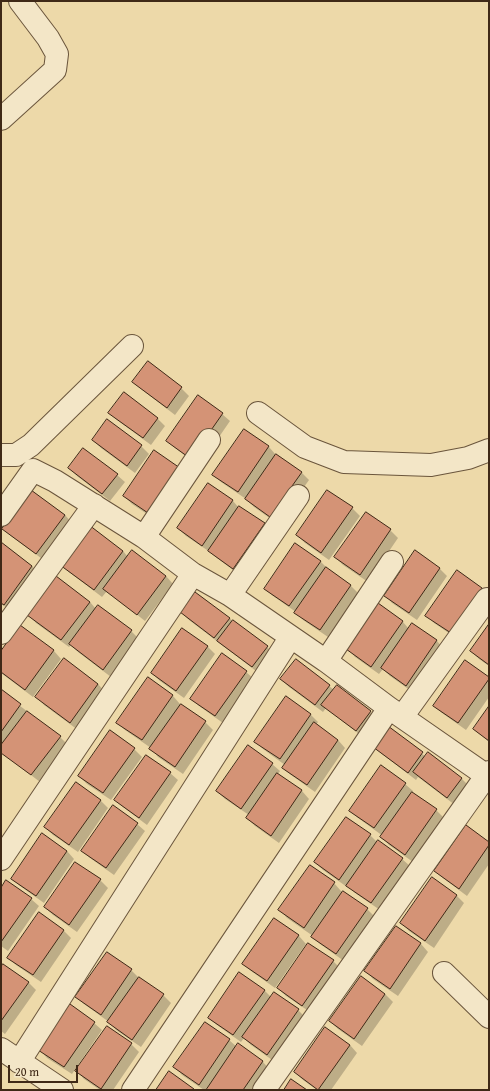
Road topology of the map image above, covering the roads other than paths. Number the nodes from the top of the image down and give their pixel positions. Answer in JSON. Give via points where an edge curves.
{"nodes":[{"id":1,"x":20,"y":1,"type":"edge"},
{"id":2,"x":1,"y":119,"type":"edge"},
{"id":3,"x":132,"y":346,"type":"dead end"},
{"id":4,"x":258,"y":413,"type":"dead end"},
{"id":5,"x":209,"y":440,"type":"dead end"},
{"id":6,"x":489,"y":450,"type":"edge"},
{"id":7,"x":1,"y":455,"type":"edge"},
{"id":8,"x":298,"y":496,"type":"dead end"},
{"id":9,"x":94,"y":505,"type":"junction"},
{"id":10,"x":1,"y":515,"type":"edge"},
{"id":11,"x":144,"y":537,"type":"junction"},
{"id":12,"x":392,"y":562,"type":"dead end"},
{"id":13,"x":193,"y":574,"type":"junction"},
{"id":14,"x":230,"y":595,"type":"junction"},
{"id":15,"x":487,"y":599,"type":"dead end"},
{"id":16,"x":1,"y":633,"type":"edge"},
{"id":17,"x":290,"y":638,"type":"junction"},
{"id":18,"x":326,"y":661,"type":"junction"},
{"id":19,"x":395,"y":713,"type":"junction"},
{"id":20,"x":488,"y":774,"type":"edge"},
{"id":21,"x":1,"y":859,"type":"edge"},
{"id":22,"x":444,"y":973,"type":"dead end"},
{"id":23,"x":489,"y":1017,"type":"edge"},
{"id":24,"x":1,"y":1049,"type":"edge"},
{"id":25,"x":19,"y":1062,"type":"junction"},
{"id":26,"x":62,"y":1090,"type":"edge"},
{"id":27,"x":132,"y":1090,"type":"edge"},
{"id":28,"x":264,"y":1090,"type":"edge"}],
"edges":[{"from":1,"to":2,"type":"street","via":[[57,54],[55,70]]},
{"from":3,"to":7,"type":"street","via":[[31,445],[16,455]]},
{"from":4,"to":6,"type":"street","via":[[305,447],[344,462],[431,465],[468,458]]},
{"from":5,"to":11,"type":"street"},
{"from":8,"to":14,"type":"street"},
{"from":9,"to":10,"type":"street","via":[[33,470]]},
{"from":9,"to":11,"type":"street"},
{"from":9,"to":16,"type":"street"},
{"from":11,"to":13,"type":"street"},
{"from":12,"to":18,"type":"street"},
{"from":13,"to":14,"type":"street"},
{"from":13,"to":21,"type":"street"},
{"from":14,"to":17,"type":"street"},
{"from":15,"to":19,"type":"street"},
{"from":17,"to":18,"type":"street"},
{"from":17,"to":25,"type":"street"},
{"from":18,"to":19,"type":"street"},
{"from":19,"to":20,"type":"street"},
{"from":19,"to":27,"type":"street"},
{"from":20,"to":28,"type":"street"},
{"from":22,"to":23,"type":"street"},
{"from":24,"to":25,"type":"street"},
{"from":25,"to":26,"type":"street"}]}
